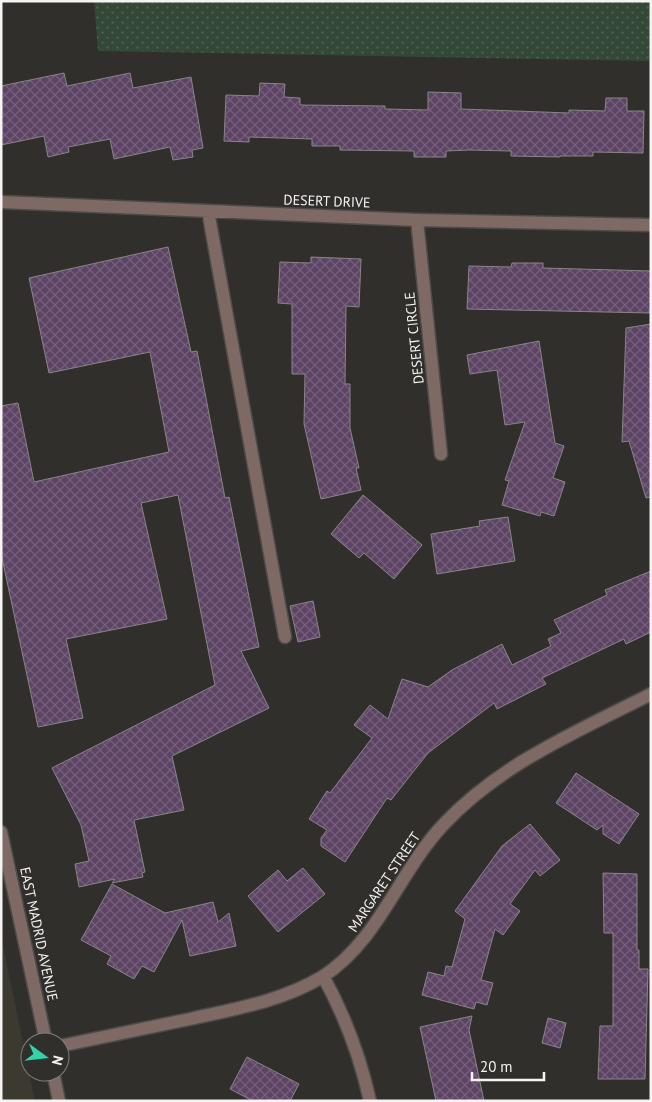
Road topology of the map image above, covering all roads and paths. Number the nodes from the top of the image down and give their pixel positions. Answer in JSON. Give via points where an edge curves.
{"nodes":[{"id":1,"x":1,"y":202,"type":"edge"},
{"id":2,"x":208,"y":211,"type":"junction"},
{"id":3,"x":417,"y":220,"type":"junction"},
{"id":4,"x":651,"y":225,"type":"edge"},
{"id":5,"x":441,"y":454,"type":"dead end"},
{"id":6,"x":285,"y":637,"type":"dead end"},
{"id":7,"x":651,"y":694,"type":"edge"},
{"id":8,"x":1,"y":832,"type":"edge"},
{"id":9,"x":323,"y":976,"type":"junction"},
{"id":10,"x":44,"y":1032,"type":"edge"},
{"id":11,"x":70,"y":1044,"type":"edge"},
{"id":12,"x":55,"y":1082,"type":"edge"},
{"id":13,"x":59,"y":1101,"type":"edge"},
{"id":14,"x":370,"y":1101,"type":"edge"}],
"edges":[{"from":1,"to":2,"type":"street","name":"DESERT DRIVE"},
{"from":2,"to":3,"type":"street","name":"DESERT DRIVE"},
{"from":2,"to":6,"type":"street"},
{"from":3,"to":4,"type":"street","name":"DESERT DRIVE"},
{"from":3,"to":5,"type":"street","name":"DESERT CIRCLE"},
{"from":7,"to":9,"type":"street","name":"MARGARET STREET","via":[[506,771],[463,805],[420,853],[359,945]]},
{"from":8,"to":10,"type":"street","name":"EAST MADRID AVENUE"},
{"from":9,"to":11,"type":"street","name":"MARGARET STREET","via":[[289,993],[249,1006]]},
{"from":9,"to":14,"type":"street","via":[[348,1026]]},
{"from":12,"to":13,"type":"street"}]}
